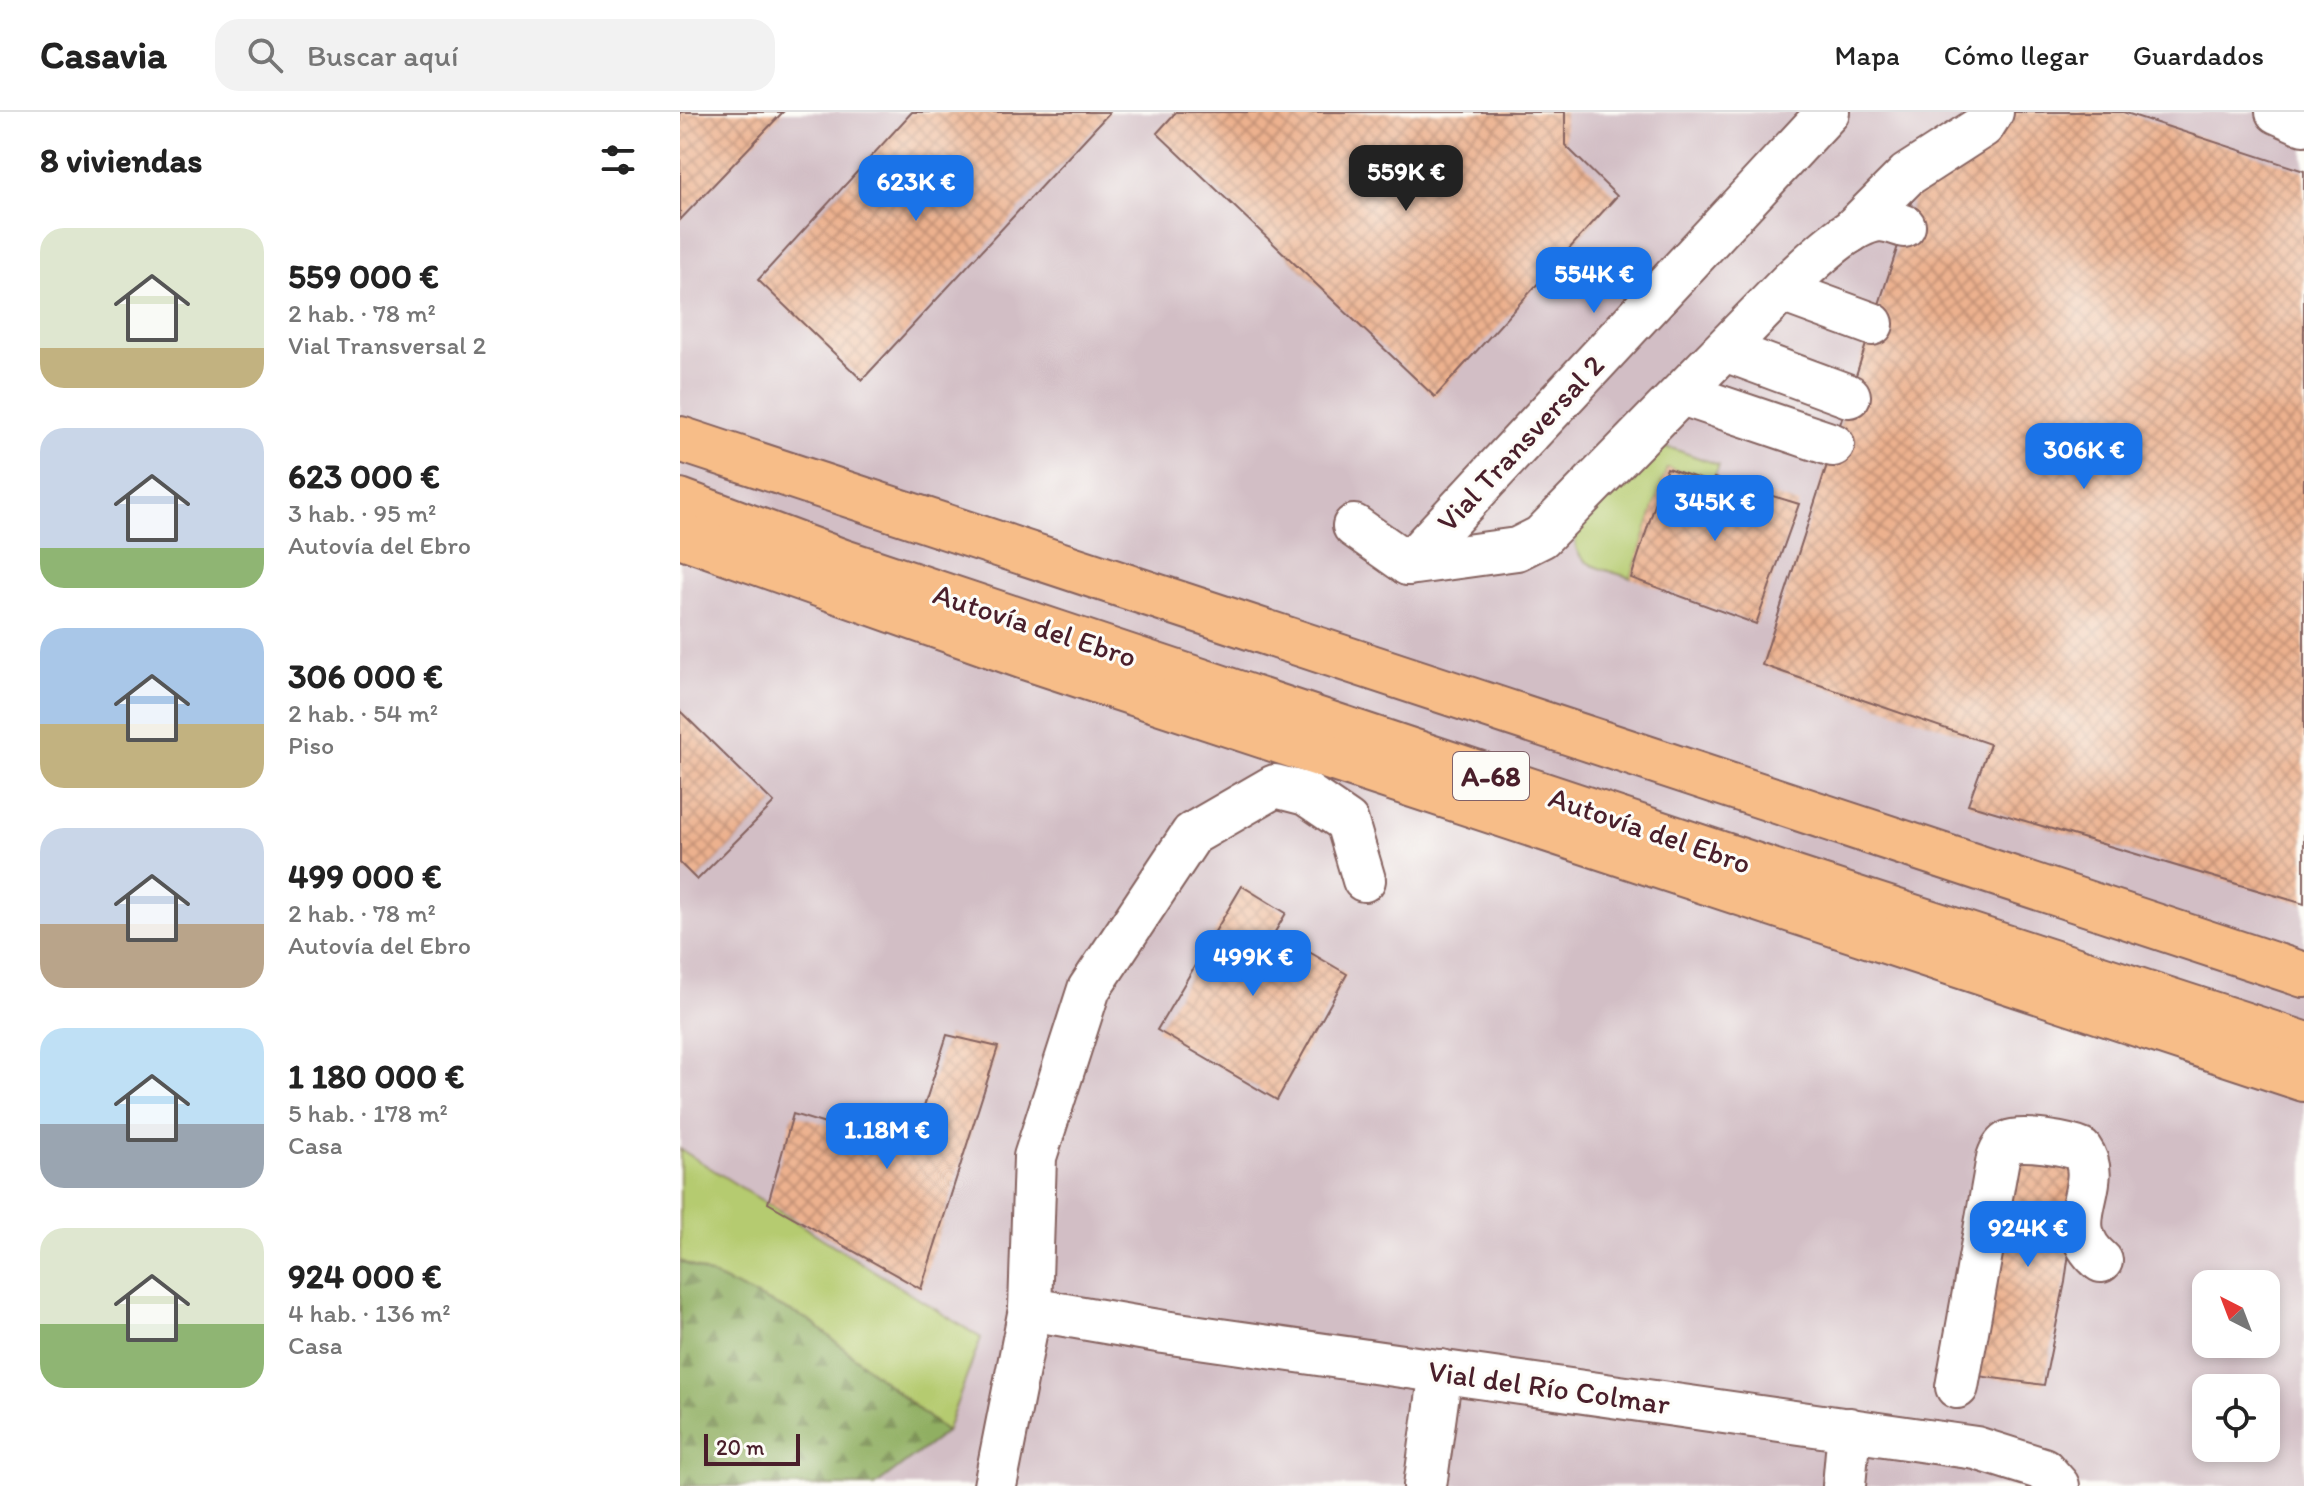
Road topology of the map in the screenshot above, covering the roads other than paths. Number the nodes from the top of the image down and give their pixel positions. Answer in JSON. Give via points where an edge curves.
{"nodes":[{"id":1,"x":1828,"y":112,"type":"edge"},
{"id":2,"x":1992,"y":112,"type":"edge"},
{"id":3,"x":2277,"y":112,"type":"edge"},
{"id":4,"x":2304,"y":124,"type":"edge"},
{"id":5,"x":1904,"y":226,"type":"dead end"},
{"id":6,"x":1849,"y":232,"type":"junction"},
{"id":7,"x":1782,"y":291,"type":"junction"},
{"id":8,"x":1872,"y":324,"type":"dead end"},
{"id":9,"x":1725,"y":350,"type":"junction"},
{"id":10,"x":1682,"y":394,"type":"junction"},
{"id":11,"x":1849,"y":396,"type":"dead end"},
{"id":12,"x":680,"y":439,"type":"edge"},
{"id":13,"x":1833,"y":445,"type":"dead end"},
{"id":14,"x":680,"y":501,"type":"edge"},
{"id":15,"x":1354,"y":526,"type":"dead end"},
{"id":16,"x":680,"y":535,"type":"edge"},
{"id":17,"x":1408,"y":564,"type":"junction"},
{"id":18,"x":1364,"y":880,"type":"dead end"},
{"id":19,"x":2304,"y":975,"type":"edge"},
{"id":20,"x":2304,"y":1044,"type":"edge"},
{"id":21,"x":2304,"y":1079,"type":"edge"},
{"id":22,"x":2101,"y":1261,"type":"dead end"},
{"id":23,"x":1030,"y":1309,"type":"junction"},
{"id":24,"x":1441,"y":1371,"type":"junction"},
{"id":25,"x":1957,"y":1387,"type":"dead end"},
{"id":26,"x":1849,"y":1429,"type":"junction"},
{"id":27,"x":995,"y":1486,"type":"edge"},
{"id":28,"x":1425,"y":1486,"type":"edge"},
{"id":29,"x":1844,"y":1486,"type":"edge"},
{"id":30,"x":2058,"y":1486,"type":"edge"}],
"edges":[{"from":1,"to":17,"type":"street","name":"Vial Transversal 2"},
{"from":2,"to":6,"type":"street","via":[[1983,126],[1907,175]]},
{"from":3,"to":4,"type":"street"},
{"from":5,"to":6,"type":"street","via":[[1880,220]]},
{"from":6,"to":7,"type":"street"},
{"from":7,"to":8,"type":"street"},
{"from":7,"to":9,"type":"street"},
{"from":9,"to":10,"type":"street"},
{"from":9,"to":11,"type":"street"},
{"from":10,"to":13,"type":"street"},
{"from":10,"to":17,"type":"street","via":[[1541,537],[1517,549]]},
{"from":12,"to":19,"type":"highway","number":"A-68"},
{"from":14,"to":20,"type":"highway","name":"Autovía del Ebro","number":"A-68","via":[[841,561]]},
{"from":15,"to":17,"type":"street"},
{"from":16,"to":21,"type":"highway","via":[[1025,657]]},
{"from":18,"to":23,"type":"street","via":[[1347,822],[1306,794],[1275,786],[1192,834],[1089,989],[1035,1157]]},
{"from":22,"to":25,"type":"street","via":[[2079,1233],[2088,1165],[2081,1150],[2028,1140],[2011,1141],[2002,1148]]},
{"from":23,"to":24,"type":"street","name":"Vial del Río Colmar"},
{"from":23,"to":27,"type":"street"},
{"from":24,"to":26,"type":"street","name":"Vial del Río Colmar"},
{"from":24,"to":28,"type":"street"},
{"from":26,"to":29,"type":"street"},
{"from":26,"to":30,"type":"street","name":"Vial del Río Colmar","via":[[1976,1448],[2043,1469]]}]}
